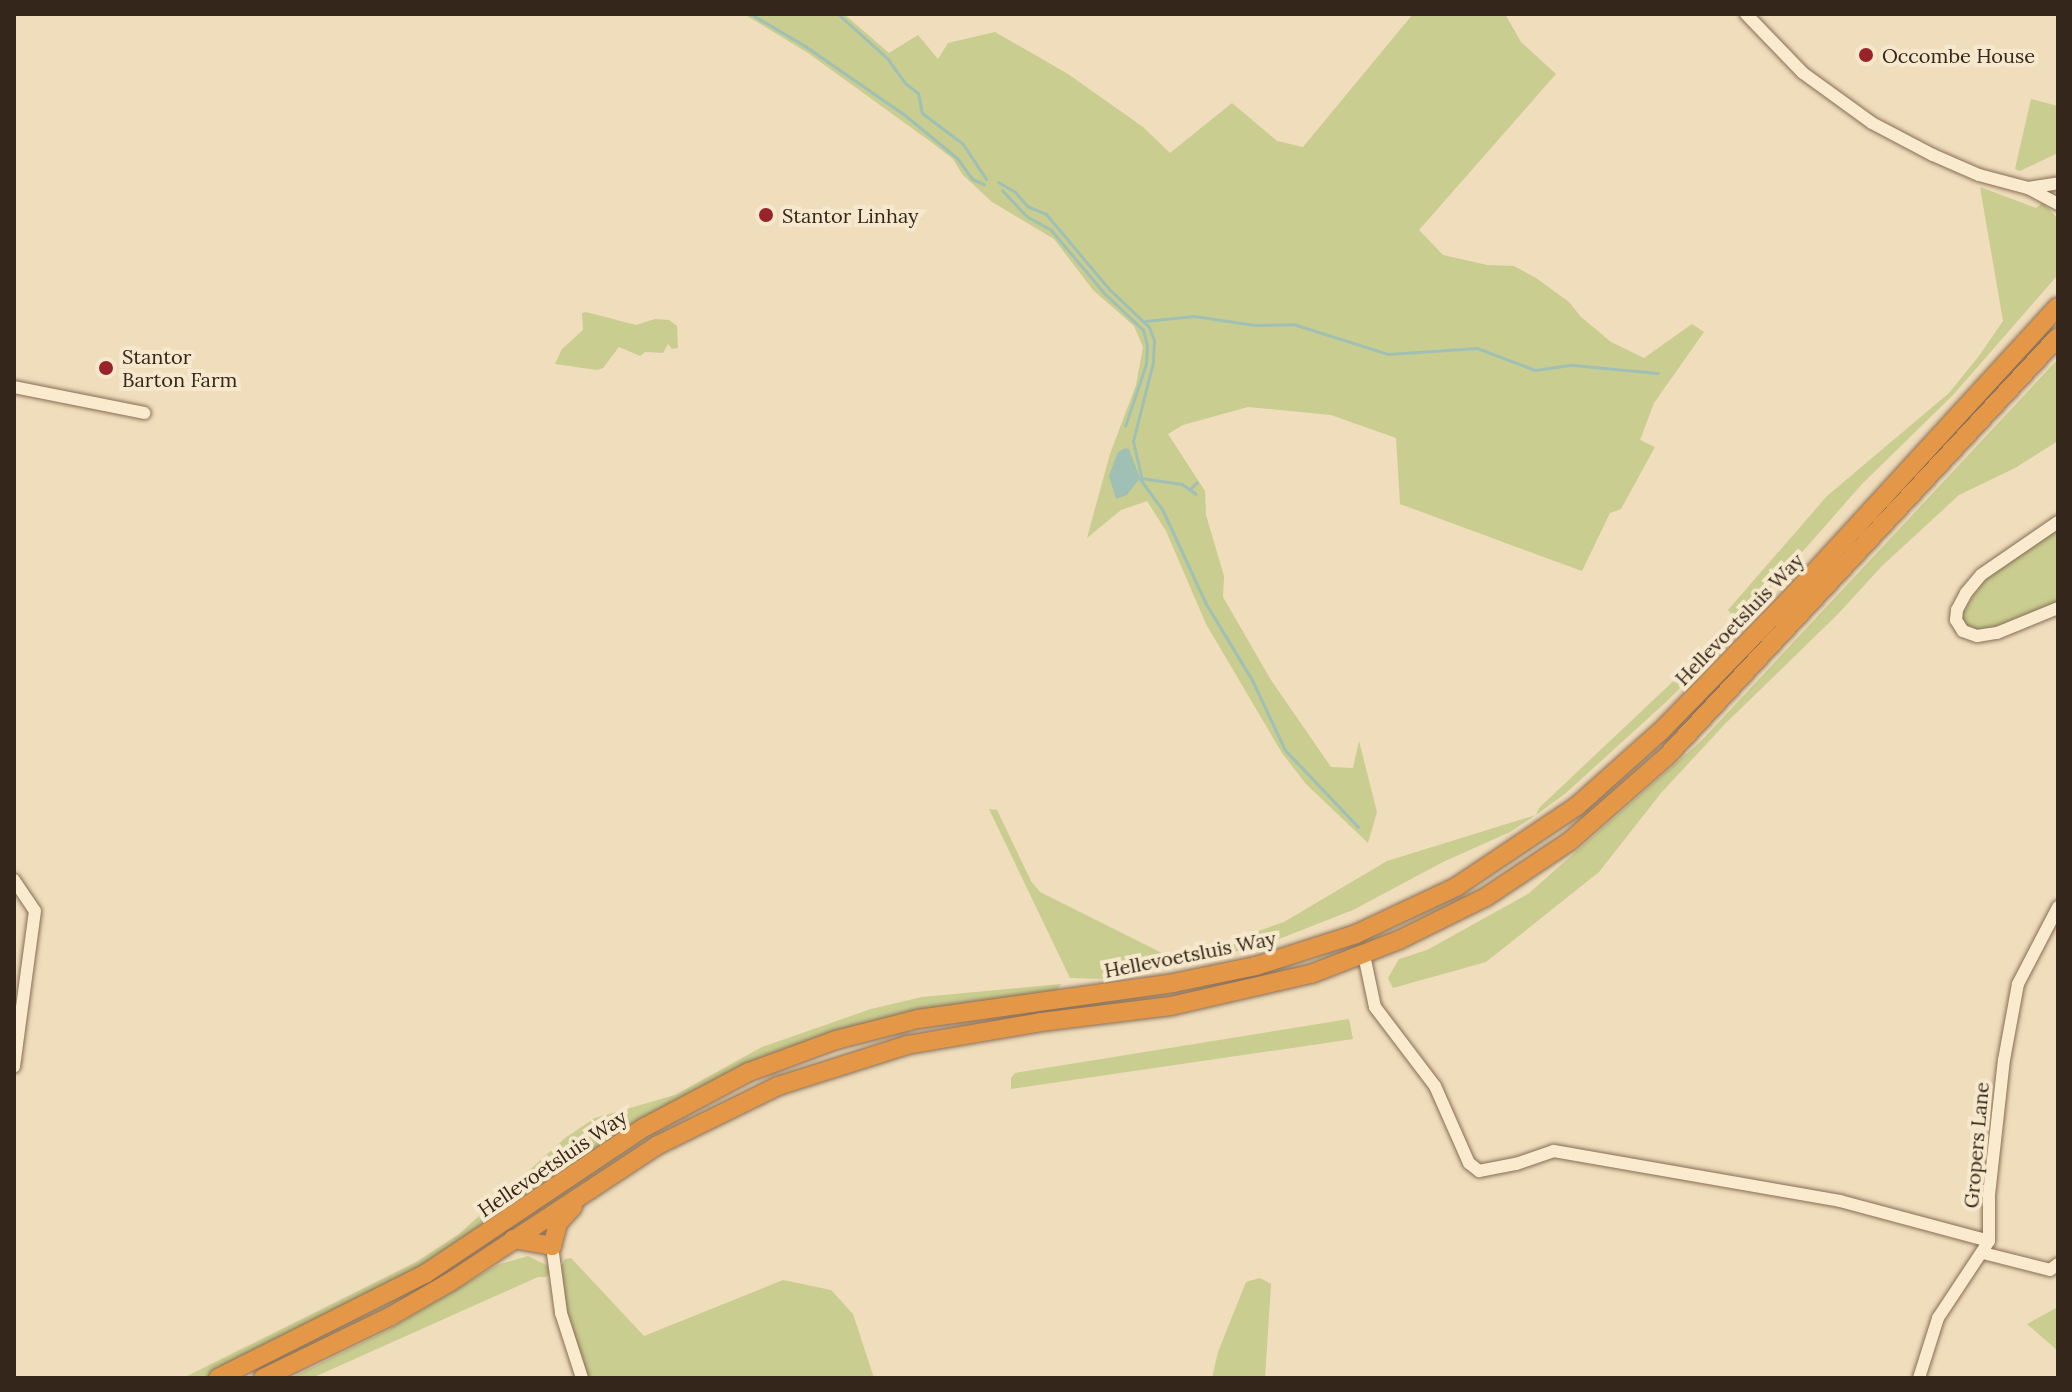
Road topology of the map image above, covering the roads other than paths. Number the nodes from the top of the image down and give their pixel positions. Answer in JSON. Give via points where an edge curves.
{"nodes":[{"id":1,"x":1746,"y":14,"type":"edge"},
{"id":2,"x":2058,"y":183,"type":"edge"},
{"id":3,"x":2028,"y":188,"type":"junction"},
{"id":4,"x":2058,"y":204,"type":"edge"},
{"id":5,"x":2058,"y":306,"type":"edge"},
{"id":6,"x":2058,"y":337,"type":"edge"},
{"id":7,"x":14,"y":387,"type":"edge"},
{"id":8,"x":144,"y":413,"type":"dead end"},
{"id":9,"x":2058,"y":522,"type":"edge"},
{"id":10,"x":2058,"y":608,"type":"edge"},
{"id":11,"x":14,"y":880,"type":"edge"},
{"id":12,"x":2058,"y":907,"type":"edge"},
{"id":13,"x":1364,"y":955,"type":"junction"},
{"id":14,"x":14,"y":1067,"type":"edge"},
{"id":15,"x":593,"y":1186,"type":"junction"},
{"id":16,"x":513,"y":1239,"type":"junction"},
{"id":17,"x":552,"y":1246,"type":"junction"},
{"id":18,"x":1986,"y":1247,"type":"junction"},
{"id":19,"x":2058,"y":1264,"type":"edge"},
{"id":20,"x":218,"y":1378,"type":"edge"},
{"id":21,"x":263,"y":1378,"type":"edge"},
{"id":22,"x":582,"y":1378,"type":"edge"},
{"id":23,"x":1919,"y":1378,"type":"edge"}],
"edges":[{"from":1,"to":3,"type":"street","via":[[1803,73],[1872,123],[1979,175]]},
{"from":2,"to":3,"type":"street"},
{"from":3,"to":4,"type":"street"},
{"from":5,"to":20,"type":"highway","name":"Hellevoetsluis Way","via":[[1789,600],[1661,731],[1577,806],[1501,861],[1356,934],[1256,966],[918,1019],[761,1067],[645,1127],[425,1274]]},
{"from":6,"to":13,"type":"highway","name":"Hellevoetsluis Way","via":[[1636,786],[1570,841],[1486,897]]},
{"from":7,"to":8,"type":"street"},
{"from":9,"to":10,"type":"street","via":[[1981,575],[1966,593],[1956,620],[1963,631],[1977,636]]},
{"from":11,"to":14,"type":"street","via":[[35,911]]},
{"from":12,"to":18,"type":"street","name":"Gropers Lane","via":[[2018,984],[2004,1060]]},
{"from":13,"to":15,"type":"highway","name":"Hellevoetsluis Way","via":[[1226,995],[976,1031],[852,1061],[735,1105]]},
{"from":13,"to":18,"type":"street","via":[[1375,1007],[1435,1086],[1469,1163],[1479,1171],[1554,1151],[1840,1201]]},
{"from":15,"to":16,"type":"highway","name":"Hellevoetsluis Way"},
{"from":15,"to":17,"type":"highway","via":[[558,1223]]},
{"from":16,"to":17,"type":"highway"},
{"from":16,"to":21,"type":"highway","name":"Hellevoetsluis Way","via":[[391,1316]]},
{"from":17,"to":22,"type":"street","via":[[561,1313]]},
{"from":18,"to":19,"type":"street","via":[[2050,1270]]},
{"from":18,"to":23,"type":"street","via":[[1938,1318]]}]}
